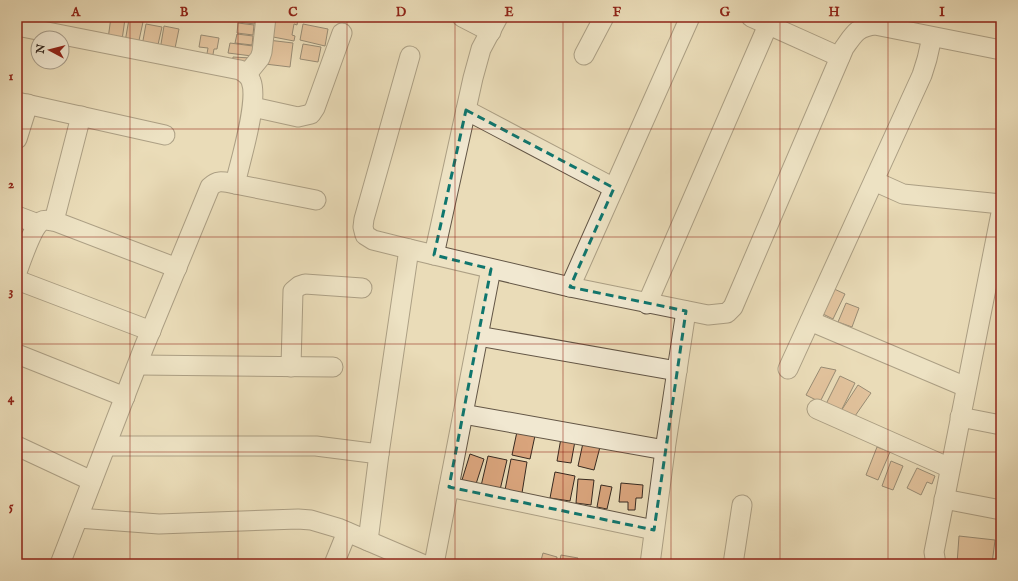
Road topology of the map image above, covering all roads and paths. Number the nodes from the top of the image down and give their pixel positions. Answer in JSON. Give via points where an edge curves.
{"nodes":[{"id":1,"x":266,"y":17,"type":"edge"},
{"id":2,"x":462,"y":17,"type":"edge"},
{"id":3,"x":604,"y":17,"type":"edge"},
{"id":4,"x":690,"y":17,"type":"edge"},
{"id":5,"x":751,"y":17,"type":"edge"},
{"id":6,"x":495,"y":24,"type":"edge"},
{"id":7,"x":856,"y":24,"type":"edge"},
{"id":8,"x":768,"y":25,"type":"junction"},
{"id":9,"x":17,"y":26,"type":"edge"},
{"id":10,"x":342,"y":33,"type":"dead end"},
{"id":11,"x":932,"y":36,"type":"junction"},
{"id":12,"x":1001,"y":50,"type":"edge"},
{"id":13,"x":584,"y":55,"type":"dead end"},
{"id":14,"x":410,"y":56,"type":"dead end"},
{"id":15,"x":840,"y":57,"type":"junction"},
{"id":16,"x":247,"y":74,"type":"junction"},
{"id":17,"x":22,"y":103,"type":"edge"},
{"id":18,"x":253,"y":107,"type":"junction"},
{"id":19,"x":466,"y":110,"type":"junction"},
{"id":20,"x":81,"y":116,"type":"junction"},
{"id":21,"x":165,"y":135,"type":"dead end"},
{"id":22,"x":17,"y":139,"type":"edge"},
{"id":23,"x":874,"y":181,"type":"junction"},
{"id":24,"x":235,"y":184,"type":"junction"},
{"id":25,"x":614,"y":188,"type":"junction"},
{"id":26,"x":316,"y":200,"type":"dead end"},
{"id":27,"x":1001,"y":204,"type":"edge"},
{"id":28,"x":1001,"y":214,"type":"edge"},
{"id":29,"x":17,"y":216,"type":"edge"},
{"id":30,"x":46,"y":223,"type":"junction"},
{"id":31,"x":409,"y":249,"type":"junction"},
{"id":32,"x":434,"y":255,"type":"junction"},
{"id":33,"x":177,"y":268,"type":"junction"},
{"id":34,"x":491,"y":269,"type":"junction"},
{"id":35,"x":17,"y":272,"type":"edge"},
{"id":36,"x":17,"y":280,"type":"edge"},
{"id":37,"x":570,"y":287,"type":"junction"},
{"id":38,"x":362,"y":288,"type":"dead end"},
{"id":39,"x":647,"y":304,"type":"junction"},
{"id":40,"x":686,"y":311,"type":"junction"},
{"id":41,"x":810,"y":321,"type":"junction"},
{"id":42,"x":151,"y":331,"type":"junction"},
{"id":43,"x":478,"y":336,"type":"junction"},
{"id":44,"x":17,"y":354,"type":"edge"},
{"id":45,"x":138,"y":365,"type":"junction"},
{"id":46,"x":291,"y":367,"type":"junction"},
{"id":47,"x":333,"y":367,"type":"dead end"},
{"id":48,"x":788,"y":369,"type":"dead end"},
{"id":49,"x":677,"y":371,"type":"junction"},
{"id":50,"x":966,"y":387,"type":"junction"},
{"id":51,"x":125,"y":397,"type":"junction"},
{"id":52,"x":817,"y":409,"type":"dead end"},
{"id":53,"x":463,"y":414,"type":"junction"},
{"id":54,"x":960,"y":417,"type":"junction"},
{"id":55,"x":1001,"y":425,"type":"edge"},
{"id":56,"x":17,"y":446,"type":"edge"},
{"id":57,"x":106,"y":446,"type":"junction"},
{"id":58,"x":665,"y":450,"type":"junction"},
{"id":59,"x":379,"y":454,"type":"junction"},
{"id":60,"x":950,"y":468,"type":"junction"},
{"id":61,"x":92,"y":482,"type":"junction"},
{"id":62,"x":449,"y":487,"type":"junction"},
{"id":63,"x":944,"y":499,"type":"junction"},
{"id":64,"x":742,"y":504,"type":"dead end"},
{"id":65,"x":1001,"y":510,"type":"edge"},
{"id":66,"x":78,"y":518,"type":"junction"},
{"id":67,"x":654,"y":530,"type":"junction"},
{"id":68,"x":347,"y":532,"type":"junction"},
{"id":69,"x":368,"y":541,"type":"junction"},
{"id":70,"x":422,"y":563,"type":"edge"},
{"id":71,"x":60,"y":564,"type":"edge"},
{"id":72,"x":334,"y":564,"type":"edge"},
{"id":73,"x":650,"y":564,"type":"edge"},
{"id":74,"x":733,"y":564,"type":"edge"},
{"id":75,"x":936,"y":564,"type":"edge"}],
"edges":[{"from":1,"to":16,"type":"street","via":[[260,58]]},
{"from":2,"to":6,"type":"street"},
{"from":3,"to":13,"type":"street"},
{"from":4,"to":25,"type":"street"},
{"from":5,"to":8,"type":"street"},
{"from":6,"to":19,"type":"street","via":[[481,49]]},
{"from":7,"to":11,"type":"street"},
{"from":7,"to":15,"type":"street"},
{"from":8,"to":15,"type":"street"},
{"from":8,"to":39,"type":"street"},
{"from":9,"to":16,"type":"street","via":[[240,70]]},
{"from":10,"to":18,"type":"street","via":[[311,114],[298,117]]},
{"from":11,"to":12,"type":"street"},
{"from":11,"to":23,"type":"street","via":[[922,75]]},
{"from":14,"to":31,"type":"street","via":[[363,227],[365,235],[373,240]]},
{"from":15,"to":40,"type":"street","via":[[734,307],[727,313],[718,315]]},
{"from":16,"to":18,"type":"street","via":[[251,81]]},
{"from":17,"to":20,"type":"street"},
{"from":17,"to":22,"type":"street"},
{"from":18,"to":24,"type":"street"},
{"from":19,"to":25,"type":"street"},
{"from":19,"to":32,"type":"street"},
{"from":20,"to":21,"type":"street"},
{"from":20,"to":30,"type":"street"},
{"from":23,"to":27,"type":"street","via":[[903,194]]},
{"from":23,"to":41,"type":"street"},
{"from":24,"to":26,"type":"street"},
{"from":24,"to":33,"type":"street","via":[[215,182],[210,187]]},
{"from":25,"to":37,"type":"street"},
{"from":28,"to":50,"type":"street"},
{"from":29,"to":30,"type":"street"},
{"from":30,"to":33,"type":"street"},
{"from":30,"to":35,"type":"street","via":[[36,227]]},
{"from":31,"to":32,"type":"street"},
{"from":31,"to":59,"type":"street"},
{"from":32,"to":34,"type":"street"},
{"from":33,"to":42,"type":"street"},
{"from":34,"to":37,"type":"street"},
{"from":34,"to":43,"type":"street"},
{"from":36,"to":42,"type":"street"},
{"from":37,"to":39,"type":"street"},
{"from":38,"to":46,"type":"street","via":[[305,284],[293,291]]},
{"from":39,"to":40,"type":"street"},
{"from":40,"to":49,"type":"street"},
{"from":41,"to":48,"type":"street"},
{"from":41,"to":50,"type":"street"},
{"from":42,"to":45,"type":"street"},
{"from":43,"to":49,"type":"street"},
{"from":43,"to":53,"type":"street"},
{"from":44,"to":51,"type":"street"},
{"from":45,"to":46,"type":"street"},
{"from":45,"to":51,"type":"street"},
{"from":46,"to":47,"type":"street"},
{"from":49,"to":58,"type":"street"},
{"from":50,"to":54,"type":"street"},
{"from":51,"to":57,"type":"street"},
{"from":52,"to":60,"type":"street"},
{"from":53,"to":58,"type":"street"},
{"from":53,"to":62,"type":"street"},
{"from":54,"to":55,"type":"street"},
{"from":54,"to":60,"type":"street"},
{"from":56,"to":61,"type":"street"},
{"from":57,"to":59,"type":"street","via":[[316,446]]},
{"from":57,"to":61,"type":"street"},
{"from":58,"to":67,"type":"street"},
{"from":59,"to":69,"type":"street"},
{"from":60,"to":63,"type":"street"},
{"from":61,"to":66,"type":"street"},
{"from":62,"to":67,"type":"street"},
{"from":62,"to":70,"type":"street"},
{"from":63,"to":65,"type":"street"},
{"from":63,"to":75,"type":"street","via":[[934,552]]},
{"from":64,"to":74,"type":"street"},
{"from":66,"to":68,"type":"street","via":[[159,524],[298,519],[324,523]]},
{"from":66,"to":71,"type":"street"},
{"from":67,"to":73,"type":"street"},
{"from":68,"to":69,"type":"street"},
{"from":68,"to":72,"type":"street"},
{"from":69,"to":70,"type":"street"}]}
